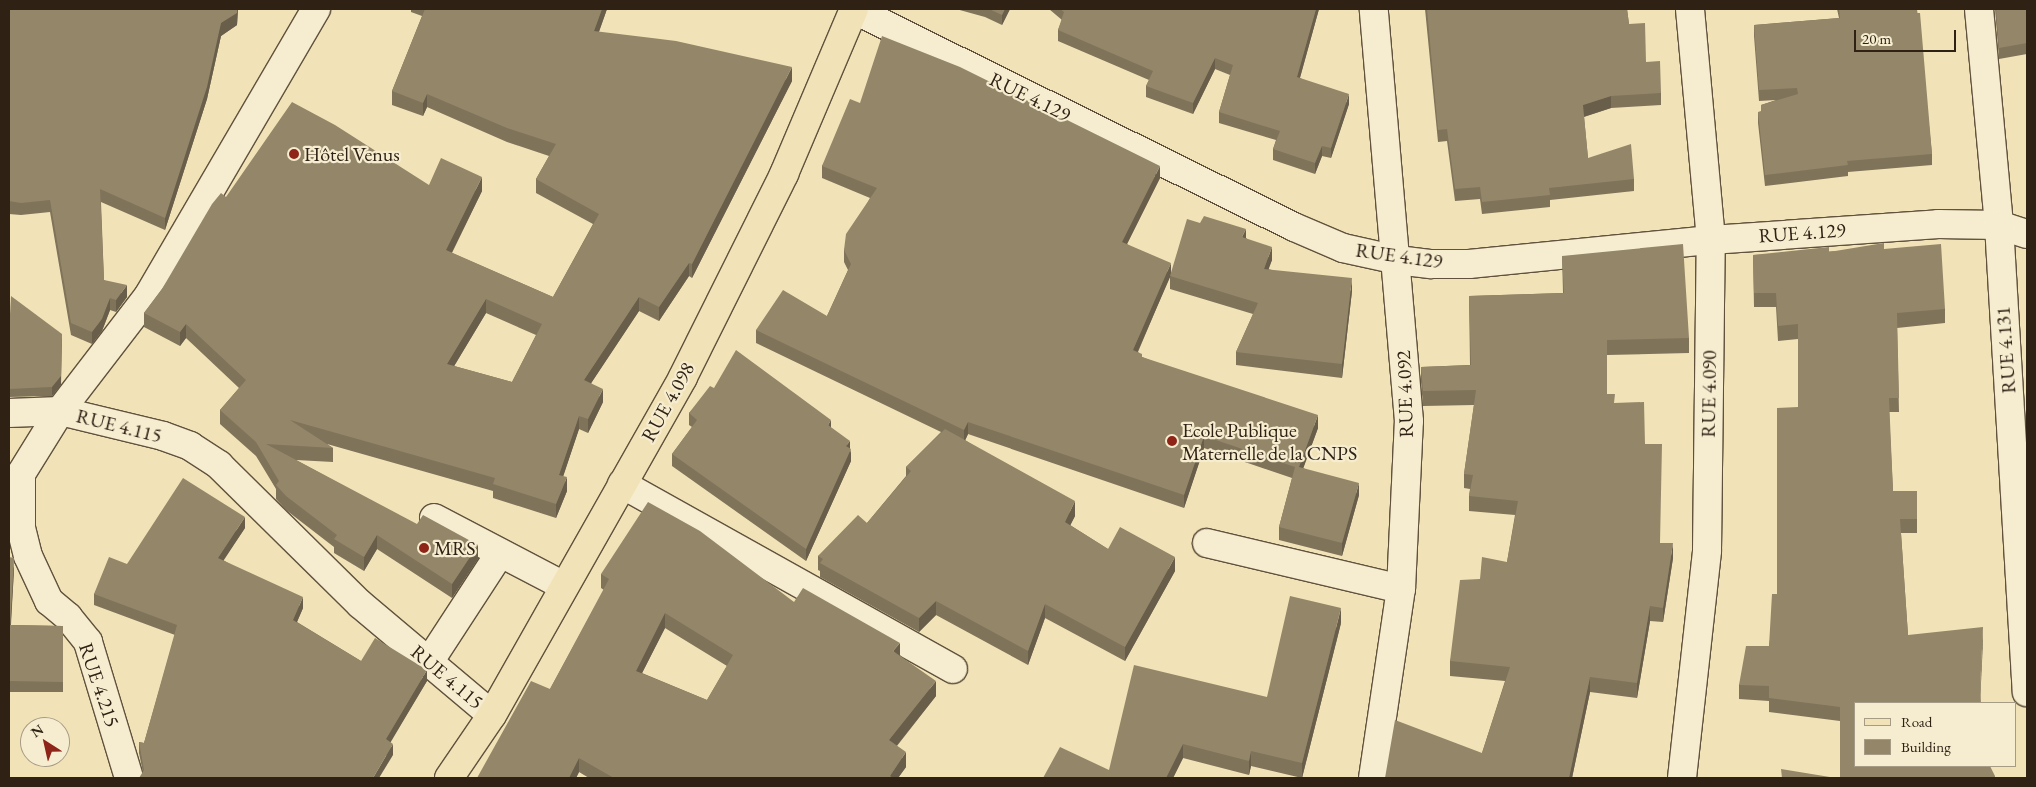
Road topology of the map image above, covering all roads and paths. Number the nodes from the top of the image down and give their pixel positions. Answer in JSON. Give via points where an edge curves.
{"nodes":[{"id":1,"x":316,"y":9,"type":"edge"},
{"id":2,"x":854,"y":9,"type":"edge"},
{"id":3,"x":1374,"y":9,"type":"edge"},
{"id":4,"x":1690,"y":9,"type":"edge"},
{"id":5,"x":1979,"y":9,"type":"edge"},
{"id":6,"x":1999,"y":225,"type":"junction"},
{"id":7,"x":2027,"y":234,"type":"edge"},
{"id":8,"x":1711,"y":240,"type":"junction"},
{"id":9,"x":1397,"y":260,"type":"junction"},
{"id":10,"x":60,"y":411,"type":"junction"},
{"id":11,"x":9,"y":413,"type":"edge"},
{"id":12,"x":622,"y":484,"type":"junction"},
{"id":13,"x":434,"y":518,"type":"dead end"},
{"id":14,"x":1207,"y":543,"type":"dead end"},
{"id":15,"x":500,"y":553,"type":"junction"},
{"id":16,"x":564,"y":586,"type":"junction"},
{"id":17,"x":1401,"y":589,"type":"junction"},
{"id":18,"x":428,"y":662,"type":"junction"},
{"id":19,"x":953,"y":669,"type":"dead end"},
{"id":20,"x":2027,"y":692,"type":"edge"},
{"id":21,"x":492,"y":715,"type":"junction"},
{"id":22,"x":129,"y":778,"type":"edge"},
{"id":23,"x":449,"y":778,"type":"edge"},
{"id":24,"x":1372,"y":778,"type":"edge"},
{"id":25,"x":1682,"y":778,"type":"edge"}],
"edges":[{"from":1,"to":10,"type":"street","name":"RUE 4.115","via":[[149,295]]},
{"from":2,"to":9,"type":"street","name":"RUE 4.129","via":[[1294,227],[1343,248]]},
{"from":2,"to":12,"type":"main road","name":"RUE 4.098","via":[[784,174],[683,377]]},
{"from":3,"to":9,"type":"street","name":"RUE 4.092"},
{"from":4,"to":8,"type":"street","name":"RUE 4.090"},
{"from":5,"to":6,"type":"street","name":"RUE 4.131"},
{"from":6,"to":7,"type":"street","name":"RUE 4.129"},
{"from":6,"to":8,"type":"street","name":"RUE 4.129","via":[[1938,224]]},
{"from":6,"to":20,"type":"street","name":"RUE 4.131"},
{"from":8,"to":9,"type":"street","name":"RUE 4.129","via":[[1469,264]]},
{"from":8,"to":25,"type":"street","name":"RUE 4.090","via":[[1707,550]]},
{"from":9,"to":17,"type":"street","name":"RUE 4.092","via":[[1409,421]]},
{"from":10,"to":11,"type":"street"},
{"from":10,"to":18,"type":"street","name":"RUE 4.115","via":[[190,446],[266,510],[360,604]]},
{"from":10,"to":22,"type":"street","name":"RUE 4.215","via":[[21,474],[21,528],[28,556],[49,601],[68,617],[88,642]]},
{"from":12,"to":16,"type":"main road","name":"RUE 4.098"},
{"from":12,"to":19,"type":"street"},
{"from":13,"to":15,"type":"street"},
{"from":14,"to":17,"type":"street"},
{"from":15,"to":16,"type":"street"},
{"from":15,"to":18,"type":"street"},
{"from":16,"to":21,"type":"main road","name":"RUE 4.098"},
{"from":17,"to":24,"type":"street","name":"RUE 4.092"},
{"from":18,"to":21,"type":"street","name":"RUE 4.115"},
{"from":21,"to":23,"type":"main road","name":"RUE 4.098"}]}
